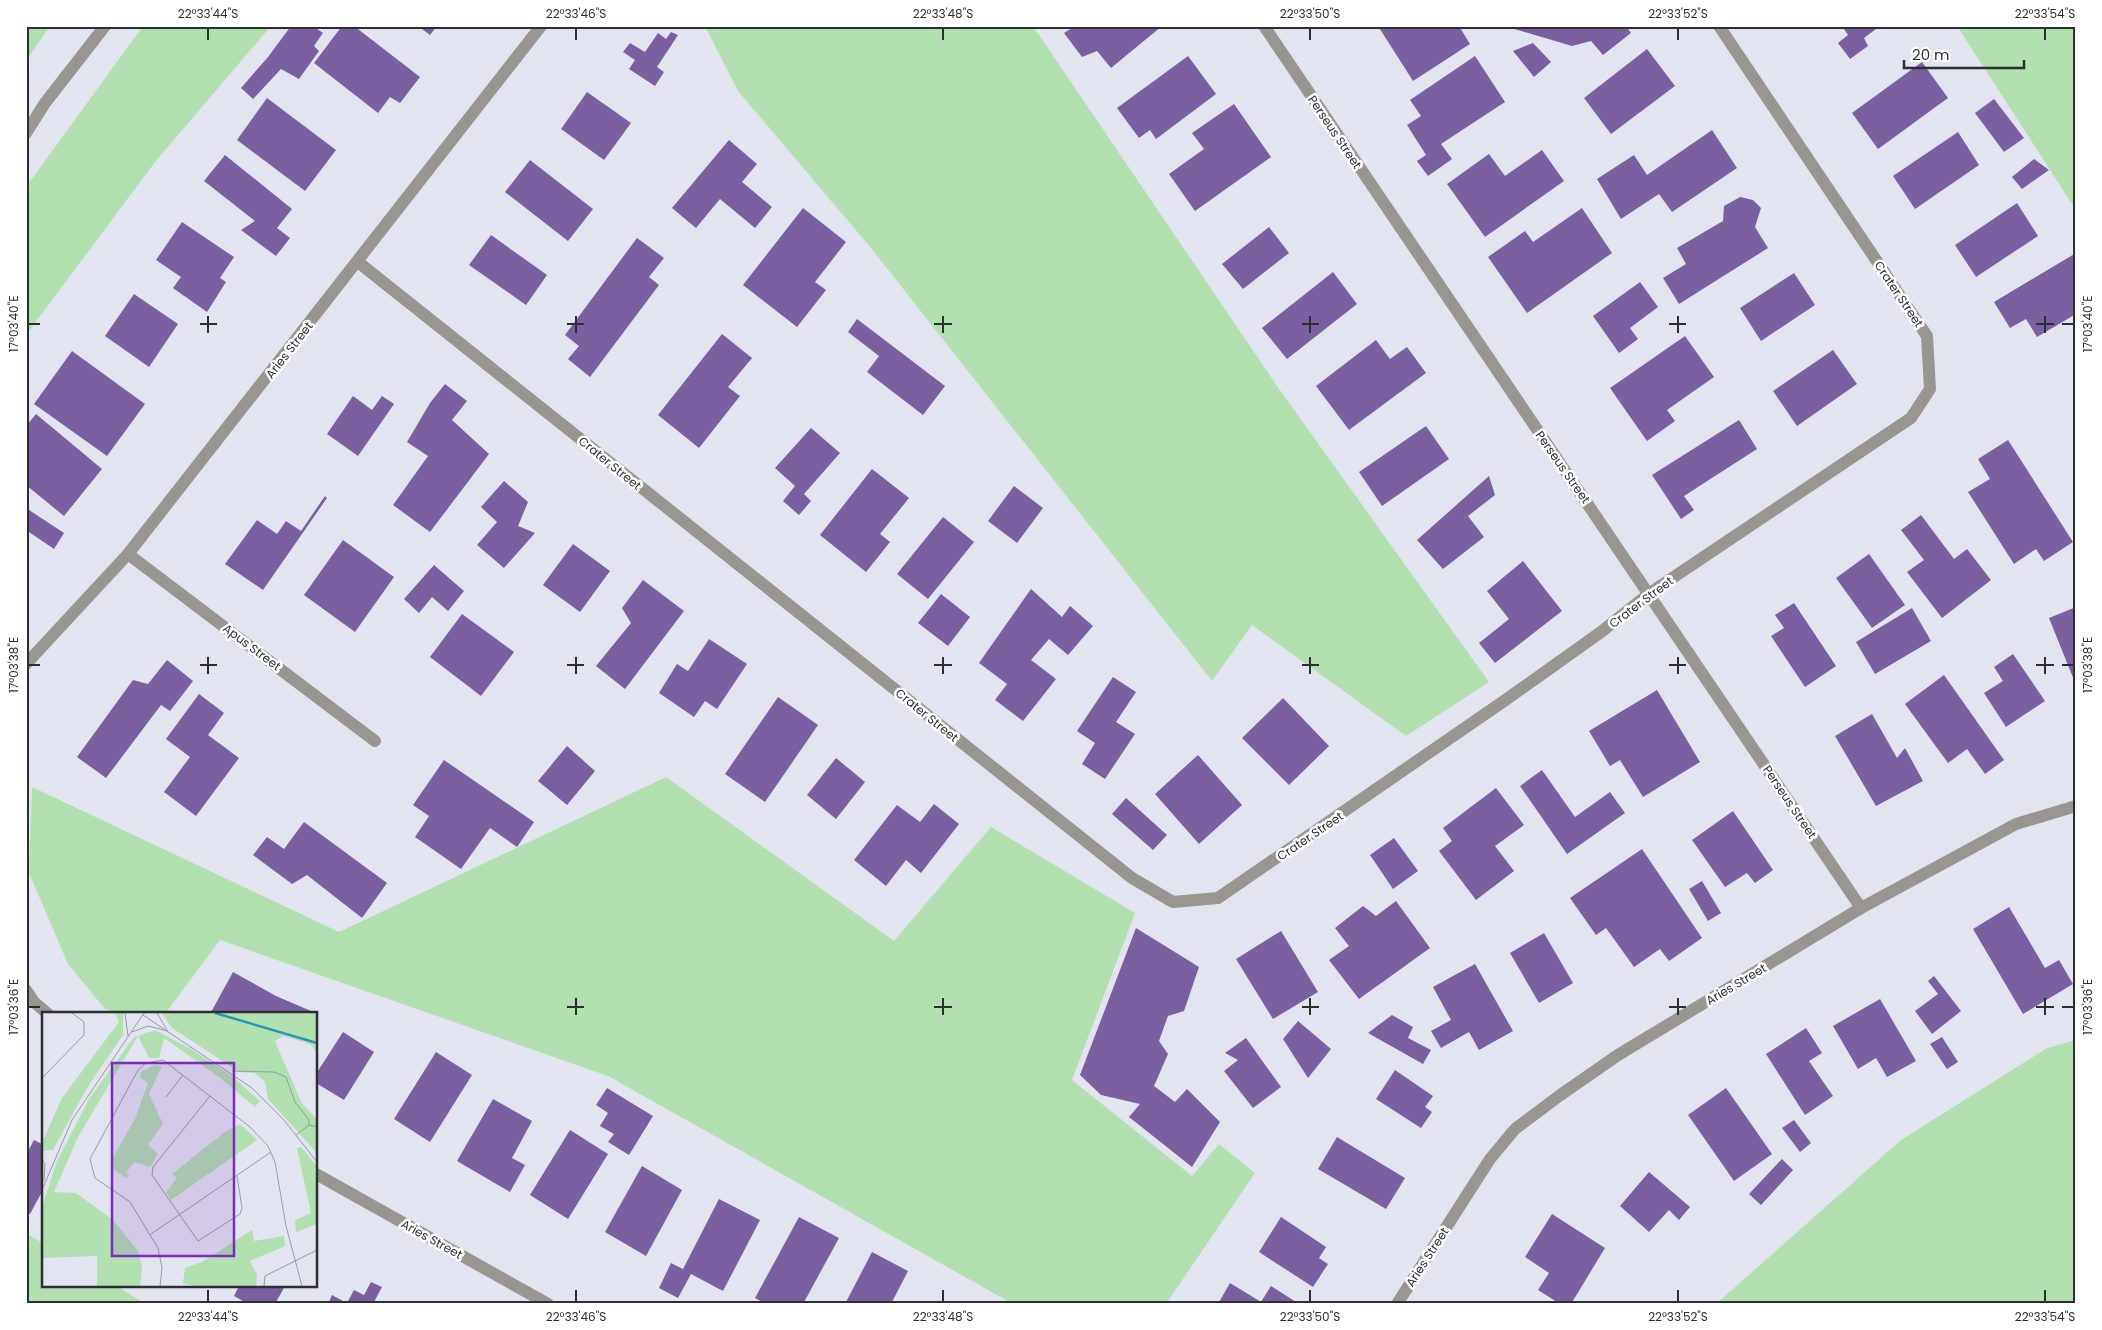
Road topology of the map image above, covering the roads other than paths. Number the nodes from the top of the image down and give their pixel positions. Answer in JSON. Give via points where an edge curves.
{"nodes":[{"id":1,"x":94,"y":26,"type":"edge"},
{"id":2,"x":105,"y":26,"type":"edge"},
{"id":3,"x":541,"y":26,"type":"edge"},
{"id":4,"x":1264,"y":26,"type":"edge"},
{"id":5,"x":1719,"y":26,"type":"edge"},
{"id":6,"x":94,"y":41,"type":"junction"},
{"id":7,"x":26,"y":133,"type":"edge"},
{"id":8,"x":358,"y":262,"type":"junction"},
{"id":9,"x":128,"y":554,"type":"junction"},
{"id":10,"x":1650,"y":593,"type":"junction"},
{"id":11,"x":26,"y":664,"type":"edge"},
{"id":12,"x":375,"y":741,"type":"dead end"},
{"id":13,"x":2076,"y":806,"type":"edge"},
{"id":14,"x":1861,"y":908,"type":"junction"},
{"id":15,"x":26,"y":990,"type":"edge"},
{"id":16,"x":46,"y":1012,"type":"edge"},
{"id":17,"x":318,"y":1175,"type":"edge"},
{"id":18,"x":548,"y":1304,"type":"edge"},
{"id":19,"x":1397,"y":1304,"type":"edge"}],
"edges":[{"from":1,"to":6,"type":"street"},
{"from":2,"to":6,"type":"street"},
{"from":3,"to":8,"type":"street","name":"Aries Street"},
{"from":4,"to":10,"type":"street","name":"Perseus Street"},
{"from":5,"to":10,"type":"street","name":"Crater Street","via":[[1927,336],[1930,390],[1911,418]]},
{"from":6,"to":7,"type":"street","via":[[45,103]]},
{"from":8,"to":9,"type":"street","name":"Aries Street"},
{"from":8,"to":10,"type":"street","name":"Crater Street","via":[[1132,878],[1173,902],[1218,898],[1496,706]]},
{"from":9,"to":11,"type":"street","name":"Aries Street"},
{"from":9,"to":12,"type":"street","name":"Apus Street"},
{"from":10,"to":14,"type":"street","name":"Perseus Street"},
{"from":13,"to":14,"type":"street","name":"Aries Street","via":[[2016,824]]},
{"from":14,"to":19,"type":"street","name":"Aries Street","via":[[1618,1055],[1515,1129],[1490,1159]]},
{"from":15,"to":16,"type":"street"},
{"from":17,"to":18,"type":"street","name":"Aries Street"}]}
